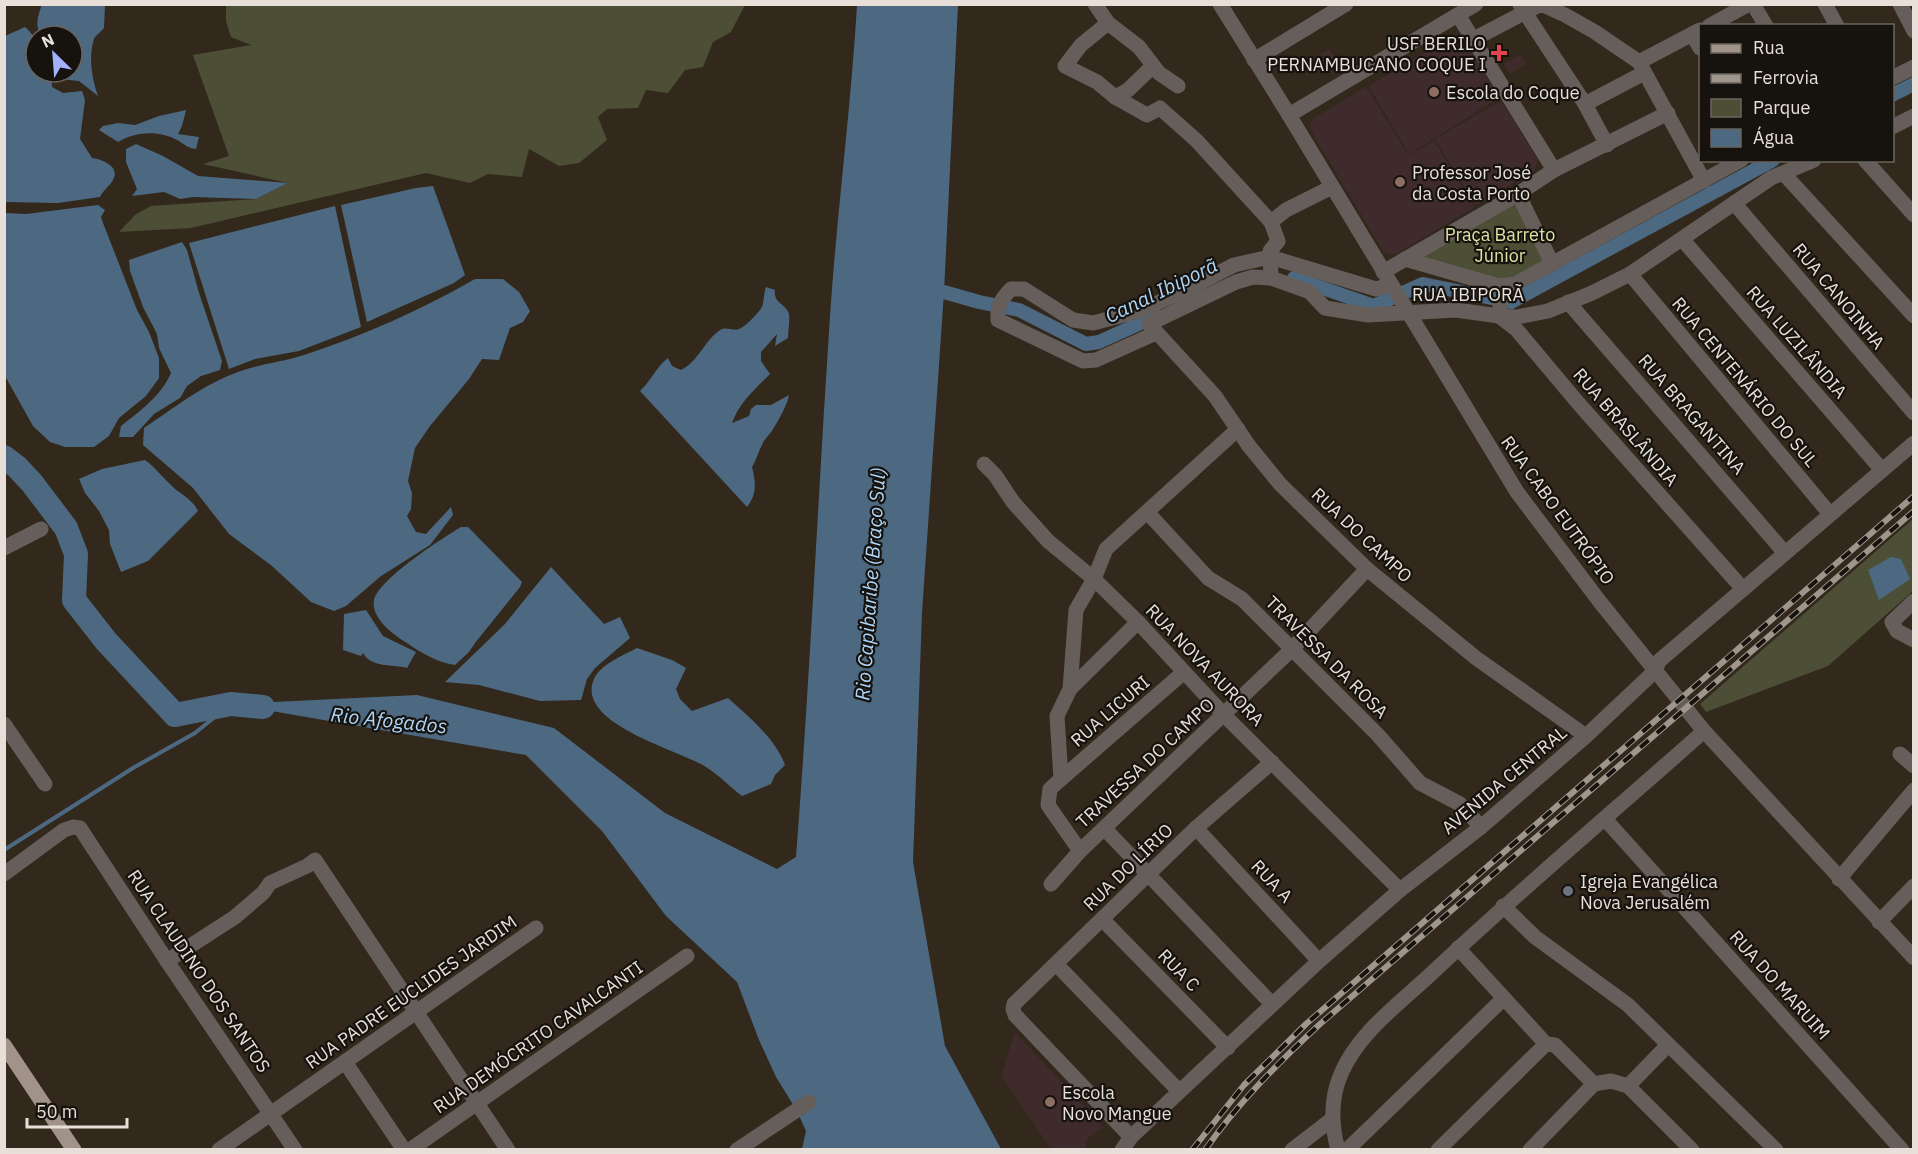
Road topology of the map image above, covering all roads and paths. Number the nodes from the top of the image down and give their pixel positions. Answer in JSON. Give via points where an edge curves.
{"nodes":[{"id":1,"x":1095,"y":4,"type":"edge"},
{"id":2,"x":1220,"y":4,"type":"edge"},
{"id":3,"x":1346,"y":4,"type":"edge"},
{"id":4,"x":1476,"y":4,"type":"edge"},
{"id":5,"x":1751,"y":4,"type":"edge"},
{"id":6,"x":1826,"y":4,"type":"edge"},
{"id":7,"x":1900,"y":4,"type":"edge"},
{"id":8,"x":1527,"y":7,"type":"edge"},
{"id":9,"x":1458,"y":15,"type":"junction"},
{"id":10,"x":1108,"y":23,"type":"junction"},
{"id":11,"x":1713,"y":24,"type":"edge"},
{"id":12,"x":1765,"y":24,"type":"edge"},
{"id":13,"x":1836,"y":24,"type":"edge"},
{"id":14,"x":1914,"y":31,"type":"edge"},
{"id":15,"x":1696,"y":32,"type":"edge"},
{"id":16,"x":1474,"y":39,"type":"junction"},
{"id":17,"x":1254,"y":60,"type":"junction"},
{"id":18,"x":1153,"y":66,"type":"junction"},
{"id":19,"x":1642,"y":67,"type":"junction"},
{"id":20,"x":1914,"y":67,"type":"edge"},
{"id":21,"x":1894,"y":77,"type":"edge"},
{"id":22,"x":1178,"y":86,"type":"dead end"},
{"id":23,"x":1115,"y":98,"type":"junction"},
{"id":24,"x":1585,"y":104,"type":"junction"},
{"id":25,"x":1668,"y":113,"type":"junction"},
{"id":26,"x":1289,"y":115,"type":"junction"},
{"id":27,"x":1912,"y":120,"type":"edge"},
{"id":28,"x":1894,"y":127,"type":"edge"},
{"id":29,"x":1607,"y":145,"type":"junction"},
{"id":30,"x":1737,"y":162,"type":"edge"},
{"id":31,"x":1810,"y":162,"type":"edge"},
{"id":32,"x":1867,"y":162,"type":"edge"},
{"id":33,"x":1554,"y":170,"type":"junction"},
{"id":34,"x":1784,"y":174,"type":"junction"},
{"id":35,"x":1704,"y":181,"type":"junction"},
{"id":36,"x":1332,"y":187,"type":"junction"},
{"id":37,"x":1518,"y":194,"type":"junction"},
{"id":38,"x":1734,"y":203,"type":"junction"},
{"id":39,"x":1914,"y":215,"type":"edge"},
{"id":40,"x":1270,"y":222,"type":"junction"},
{"id":41,"x":1682,"y":239,"type":"junction"},
{"id":42,"x":1405,"y":259,"type":"junction"},
{"id":43,"x":1552,"y":263,"type":"junction"},
{"id":44,"x":1270,"y":268,"type":"junction"},
{"id":45,"x":1630,"y":274,"type":"junction"},
{"id":46,"x":1387,"y":278,"type":"junction"},
{"id":47,"x":1507,"y":286,"type":"junction"},
{"id":48,"x":1568,"y":302,"type":"junction"},
{"id":49,"x":1408,"y":313,"type":"junction"},
{"id":50,"x":1499,"y":316,"type":"junction"},
{"id":51,"x":1914,"y":316,"type":"edge"},
{"id":52,"x":1153,"y":329,"type":"junction"},
{"id":53,"x":1914,"y":413,"type":"edge"},
{"id":54,"x":1238,"y":429,"type":"junction"},
{"id":55,"x":1914,"y":443,"type":"edge"},
{"id":56,"x":984,"y":464,"type":"dead end"},
{"id":57,"x":1882,"y":470,"type":"junction"},
{"id":58,"x":1147,"y":512,"type":"junction"},
{"id":59,"x":1830,"y":514,"type":"junction"},
{"id":60,"x":41,"y":529,"type":"dead end"},
{"id":61,"x":4,"y":548,"type":"edge"},
{"id":62,"x":1785,"y":553,"type":"junction"},
{"id":63,"x":1367,"y":569,"type":"junction"},
{"id":64,"x":1094,"y":579,"type":"junction"},
{"id":65,"x":1743,"y":589,"type":"junction"},
{"id":66,"x":1914,"y":601,"type":"edge"},
{"id":67,"x":1138,"y":622,"type":"junction"},
{"id":68,"x":1914,"y":640,"type":"edge"},
{"id":69,"x":1292,"y":650,"type":"junction"},
{"id":70,"x":1655,"y":671,"type":"junction"},
{"id":71,"x":1184,"y":672,"type":"junction"},
{"id":72,"x":1070,"y":689,"type":"junction"},
{"id":73,"x":1224,"y":715,"type":"junction"},
{"id":74,"x":4,"y":724,"type":"edge"},
{"id":75,"x":1704,"y":731,"type":"junction"},
{"id":76,"x":1586,"y":736,"type":"junction"},
{"id":77,"x":1900,"y":753,"type":"dead end"},
{"id":78,"x":1272,"y":762,"type":"junction"},
{"id":79,"x":1914,"y":766,"type":"edge"},
{"id":80,"x":1061,"y":779,"type":"junction"},
{"id":81,"x":45,"y":784,"type":"dead end"},
{"id":82,"x":1914,"y":790,"type":"edge"},
{"id":83,"x":1605,"y":819,"type":"junction"},
{"id":84,"x":1481,"y":827,"type":"junction"},
{"id":85,"x":1104,"y":828,"type":"junction"},
{"id":86,"x":1196,"y":828,"type":"junction"},
{"id":87,"x":1080,"y":850,"type":"junction"},
{"id":88,"x":4,"y":874,"type":"edge"},
{"id":89,"x":1147,"y":875,"type":"junction"},
{"id":90,"x":1839,"y":879,"type":"junction"},
{"id":91,"x":1051,"y":884,"type":"dead end"},
{"id":92,"x":1914,"y":886,"type":"edge"},
{"id":93,"x":1400,"y":890,"type":"junction"},
{"id":94,"x":1503,"y":906,"type":"junction"},
{"id":95,"x":1102,"y":919,"type":"junction"},
{"id":96,"x":1879,"y":922,"type":"junction"},
{"id":97,"x":536,"y":928,"type":"dead end"},
{"id":98,"x":1458,"y":948,"type":"junction"},
{"id":99,"x":687,"y":956,"type":"dead end"},
{"id":100,"x":1914,"y":958,"type":"edge"},
{"id":101,"x":167,"y":961,"type":"junction"},
{"id":102,"x":1319,"y":961,"type":"junction"},
{"id":103,"x":1056,"y":964,"type":"junction"},
{"id":104,"x":1503,"y":999,"type":"junction"},
{"id":105,"x":1272,"y":1004,"type":"junction"},
{"id":106,"x":416,"y":1013,"type":"junction"},
{"id":107,"x":1546,"y":1044,"type":"junction"},
{"id":108,"x":4,"y":1045,"type":"edge"},
{"id":109,"x":1668,"y":1045,"type":"junction"},
{"id":110,"x":1228,"y":1048,"type":"junction"},
{"id":111,"x":345,"y":1062,"type":"junction"},
{"id":112,"x":1594,"y":1084,"type":"junction"},
{"id":113,"x":1628,"y":1086,"type":"junction"},
{"id":114,"x":1179,"y":1091,"type":"junction"},
{"id":115,"x":809,"y":1102,"type":"dead end"},
{"id":116,"x":476,"y":1103,"type":"junction"},
{"id":117,"x":271,"y":1113,"type":"junction"},
{"id":118,"x":1331,"y":1120,"type":"junction"},
{"id":119,"x":1126,"y":1143,"type":"edge"},
{"id":120,"x":74,"y":1149,"type":"edge"},
{"id":121,"x":219,"y":1149,"type":"edge"},
{"id":122,"x":295,"y":1149,"type":"edge"},
{"id":123,"x":404,"y":1149,"type":"edge"},
{"id":124,"x":410,"y":1149,"type":"edge"},
{"id":125,"x":508,"y":1149,"type":"edge"},
{"id":126,"x":737,"y":1149,"type":"edge"},
{"id":127,"x":1292,"y":1149,"type":"edge"},
{"id":128,"x":1338,"y":1149,"type":"edge"},
{"id":129,"x":1347,"y":1149,"type":"edge"},
{"id":130,"x":1438,"y":1149,"type":"edge"},
{"id":131,"x":1530,"y":1149,"type":"edge"},
{"id":132,"x":1692,"y":1149,"type":"edge"},
{"id":133,"x":1776,"y":1149,"type":"edge"},
{"id":134,"x":1902,"y":1149,"type":"edge"}],
"edges":[{"from":1,"to":10,"type":"street"},
{"from":2,"to":17,"type":"street","name":"RUA CABO EUTRÓPIO"},
{"from":3,"to":17,"type":"street"},
{"from":4,"to":9,"type":"street"},
{"from":5,"to":11,"type":"street"},
{"from":5,"to":12,"type":"street"},
{"from":6,"to":13,"type":"street"},
{"from":7,"to":14,"type":"street"},
{"from":8,"to":16,"type":"street"},
{"from":8,"to":19,"type":"street","via":[[1543,5],[1565,15]]},
{"from":8,"to":24,"type":"street"},
{"from":9,"to":16,"type":"street"},
{"from":9,"to":26,"type":"street"},
{"from":10,"to":18,"type":"street"},
{"from":10,"to":23,"type":"street","via":[[1081,45],[1065,66],[1097,82]]},
{"from":15,"to":19,"type":"street"},
{"from":16,"to":33,"type":"street"},
{"from":17,"to":26,"type":"street","name":"RUA CABO EUTRÓPIO"},
{"from":18,"to":22,"type":"street"},
{"from":18,"to":23,"type":"street"},
{"from":19,"to":24,"type":"street"},
{"from":19,"to":25,"type":"street"},
{"from":20,"to":21,"type":"street"},
{"from":23,"to":40,"type":"street","via":[[1148,115],[1160,108],[1197,141]]},
{"from":24,"to":29,"type":"street"},
{"from":25,"to":29,"type":"street"},
{"from":25,"to":35,"type":"street"},
{"from":26,"to":36,"type":"street","name":"RUA CABO EUTRÓPIO"},
{"from":27,"to":28,"type":"street"},
{"from":29,"to":33,"type":"street"},
{"from":30,"to":35,"type":"street","name":"RUA IBIPORÃ"},
{"from":31,"to":34,"type":"street","name":"RUA IBIPORÃ"},
{"from":32,"to":39,"type":"street"},
{"from":33,"to":37,"type":"street"},
{"from":34,"to":38,"type":"street","name":"RUA IBIPORÃ"},
{"from":34,"to":51,"type":"street"},
{"from":35,"to":43,"type":"street","name":"RUA IBIPORÃ"},
{"from":36,"to":40,"type":"street"},
{"from":36,"to":46,"type":"street","name":"RUA CABO EUTRÓPIO"},
{"from":37,"to":42,"type":"street"},
{"from":37,"to":43,"type":"street"},
{"from":38,"to":41,"type":"street","name":"RUA IBIPORÃ"},
{"from":38,"to":53,"type":"street","name":"RUA CANOINHA"},
{"from":40,"to":44,"type":"street","via":[[1278,241],[1270,251]]},
{"from":41,"to":45,"type":"street","name":"RUA IBIPORÃ"},
{"from":41,"to":57,"type":"street","name":"RUA LUZILÂNDIA"},
{"from":42,"to":46,"type":"street","name":"RUA IBIPORÃ"},
{"from":42,"to":47,"type":"street","name":"RUA IBIPORÃ"},
{"from":43,"to":47,"type":"street","name":"RUA IBIPORÃ"},
{"from":44,"to":46,"type":"street","via":[[1376,289]]},
{"from":44,"to":49,"type":"street","name":"RUA IBIPORÃ","via":[[1310,292],[1325,308],[1368,315]]},
{"from":44,"to":52,"type":"street","name":"RUA IBIPORÃ","via":[[1236,282]]},
{"from":44,"to":52,"type":"street","name":"RUA IBIPORÃ","via":[[1234,265],[1139,311],[1092,323],[1073,320],[1024,289],[1011,289],[1000,305],[998,320],[1083,361],[1096,360]]},
{"from":45,"to":48,"type":"street","name":"RUA IBIPORÃ"},
{"from":45,"to":59,"type":"street","name":"RUA CENTENÁRIO DO SUL"},
{"from":46,"to":49,"type":"street","name":"RUA CABO EUTRÓPIO"},
{"from":47,"to":50,"type":"street"},
{"from":48,"to":50,"type":"street","name":"RUA IBIPORÃ","via":[[1548,310]]},
{"from":48,"to":62,"type":"street","name":"RUA BRAGANTINA"},
{"from":49,"to":50,"type":"street","name":"RUA IBIPORÃ","via":[[1456,310]]},
{"from":49,"to":70,"type":"street","name":"RUA CABO EUTRÓPIO","via":[[1517,492]]},
{"from":50,"to":65,"type":"street","name":"RUA BRASLÂNDIA","via":[[1516,329]]},
{"from":52,"to":54,"type":"street","name":"RUA DO CAMPO","via":[[1215,396]]},
{"from":54,"to":58,"type":"street"},
{"from":54,"to":63,"type":"street","name":"RUA DO CAMPO","via":[[1280,484]]},
{"from":55,"to":57,"type":"street","name":"AVENIDA CENTRAL"},
{"from":56,"to":64,"type":"street","name":"RUA NOVA AURORA","via":[[1048,542]]},
{"from":57,"to":59,"type":"street","name":"AVENIDA CENTRAL"},
{"from":58,"to":64,"type":"street","via":[[1106,549]]},
{"from":58,"to":69,"type":"street","name":"TRAVESSA DA ROSA","via":[[1208,578],[1242,599]]},
{"from":59,"to":62,"type":"street","name":"AVENIDA CENTRAL"},
{"from":60,"to":61,"type":"street"},
{"from":62,"to":65,"type":"street","name":"AVENIDA CENTRAL"},
{"from":63,"to":69,"type":"street","name":"TRAVESSA DO CAMPO"},
{"from":63,"to":76,"type":"street","name":"RUA DO CAMPO","via":[[1476,658]]},
{"from":64,"to":67,"type":"street","name":"RUA NOVA AURORA"},
{"from":64,"to":72,"type":"street","via":[[1076,610]]},
{"from":65,"to":70,"type":"street","name":"AVENIDA CENTRAL","via":[[1659,661]]},
{"from":66,"to":68,"type":"street","via":[[1892,622],[1897,632]]},
{"from":67,"to":71,"type":"street","name":"RUA NOVA AURORA"},
{"from":67,"to":72,"type":"street"},
{"from":69,"to":73,"type":"street","name":"TRAVESSA DO CAMPO"},
{"from":69,"to":84,"type":"street","name":"TRAVESSA DA ROSA","via":[[1378,735],[1420,783],[1460,804]]},
{"from":70,"to":75,"type":"street","name":"RUA CABO EUTRÓPIO"},
{"from":70,"to":76,"type":"street","name":"AVENIDA CENTRAL"},
{"from":71,"to":73,"type":"street","name":"RUA NOVA AURORA"},
{"from":71,"to":80,"type":"street","name":"RUA LICURI"},
{"from":72,"to":80,"type":"street","via":[[1057,717]]},
{"from":73,"to":78,"type":"street","name":"RUA NOVA AURORA"},
{"from":73,"to":85,"type":"street","name":"TRAVESSA DO CAMPO"},
{"from":74,"to":81,"type":"street"},
{"from":75,"to":83,"type":"street"},
{"from":75,"to":90,"type":"street","name":"RUA CABO EUTRÓPIO"},
{"from":76,"to":84,"type":"street","name":"AVENIDA CENTRAL"},
{"from":77,"to":79,"type":"street"},
{"from":78,"to":86,"type":"street","name":"RUA DO LÍRIO"},
{"from":78,"to":93,"type":"street","name":"RUA NOVA AURORA"},
{"from":80,"to":87,"type":"street","via":[[1050,789],[1048,805]]},
{"from":82,"to":90,"type":"street"},
{"from":83,"to":94,"type":"street"},
{"from":83,"to":134,"type":"street","name":"RUA DO MARUIM"},
{"from":84,"to":93,"type":"street","name":"AVENIDA CENTRAL"},
{"from":85,"to":87,"type":"street","name":"TRAVESSA DO CAMPO"},
{"from":85,"to":89,"type":"street"},
{"from":86,"to":89,"type":"street","name":"RUA DO LÍRIO"},
{"from":86,"to":102,"type":"street","name":"RUA A"},
{"from":87,"to":91,"type":"street","name":"TRAVESSA DO CAMPO"},
{"from":88,"to":101,"type":"street","name":"RUA CLAUDINO DOS SANTOS","via":[[64,830],[80,828]]},
{"from":89,"to":95,"type":"street","name":"RUA DO LÍRIO"},
{"from":89,"to":105,"type":"street"},
{"from":90,"to":96,"type":"street","name":"RUA CABO EUTRÓPIO"},
{"from":92,"to":96,"type":"street"},
{"from":93,"to":102,"type":"street","name":"AVENIDA CENTRAL"},
{"from":94,"to":98,"type":"street"},
{"from":94,"to":109,"type":"street","via":[[1535,937],[1628,1005]]},
{"from":95,"to":103,"type":"street","name":"RUA DO LÍRIO"},
{"from":95,"to":110,"type":"street","name":"RUA C"},
{"from":96,"to":100,"type":"street","name":"RUA CABO EUTRÓPIO"},
{"from":97,"to":106,"type":"street","name":"RUA PADRE EUCLIDES JARDIM"},
{"from":98,"to":104,"type":"street"},
{"from":98,"to":118,"type":"street","via":[[1353,1052],[1341,1073]]},
{"from":99,"to":116,"type":"street","name":"RUA DEMÓCRITO CAVALCANTI"},
{"from":101,"to":106,"type":"street","via":[[235,917],[270,883],[315,860]]},
{"from":101,"to":117,"type":"street","name":"RUA CLAUDINO DOS SANTOS"},
{"from":102,"to":105,"type":"street","name":"AVENIDA CENTRAL"},
{"from":103,"to":114,"type":"street"},
{"from":103,"to":119,"type":"street","name":"RUA DO LÍRIO","via":[[1014,1004],[1015,1015]]},
{"from":104,"to":107,"type":"street"},
{"from":104,"to":129,"type":"street"},
{"from":105,"to":110,"type":"street","name":"AVENIDA CENTRAL"},
{"from":106,"to":111,"type":"street","name":"RUA PADRE EUCLIDES JARDIM"},
{"from":106,"to":116,"type":"street"},
{"from":107,"to":112,"type":"street","via":[[1555,1045]]},
{"from":107,"to":130,"type":"street"},
{"from":108,"to":120,"type":"main road"},
{"from":109,"to":113,"type":"street"},
{"from":109,"to":133,"type":"street"},
{"from":110,"to":114,"type":"street","name":"AVENIDA CENTRAL"},
{"from":111,"to":117,"type":"street","name":"RUA PADRE EUCLIDES JARDIM"},
{"from":111,"to":123,"type":"street"},
{"from":112,"to":113,"type":"street","via":[[1611,1081]]},
{"from":112,"to":131,"type":"street"},
{"from":113,"to":132,"type":"street"},
{"from":114,"to":119,"type":"street","name":"AVENIDA CENTRAL"},
{"from":115,"to":126,"type":"street"},
{"from":116,"to":124,"type":"street","name":"RUA DEMÓCRITO CAVALCANTI"},
{"from":116,"to":125,"type":"street"},
{"from":117,"to":121,"type":"street","name":"RUA PADRE EUCLIDES JARDIM"},
{"from":117,"to":122,"type":"street","name":"RUA CLAUDINO DOS SANTOS"},
{"from":118,"to":127,"type":"street"},
{"from":118,"to":128,"type":"street"}]}
